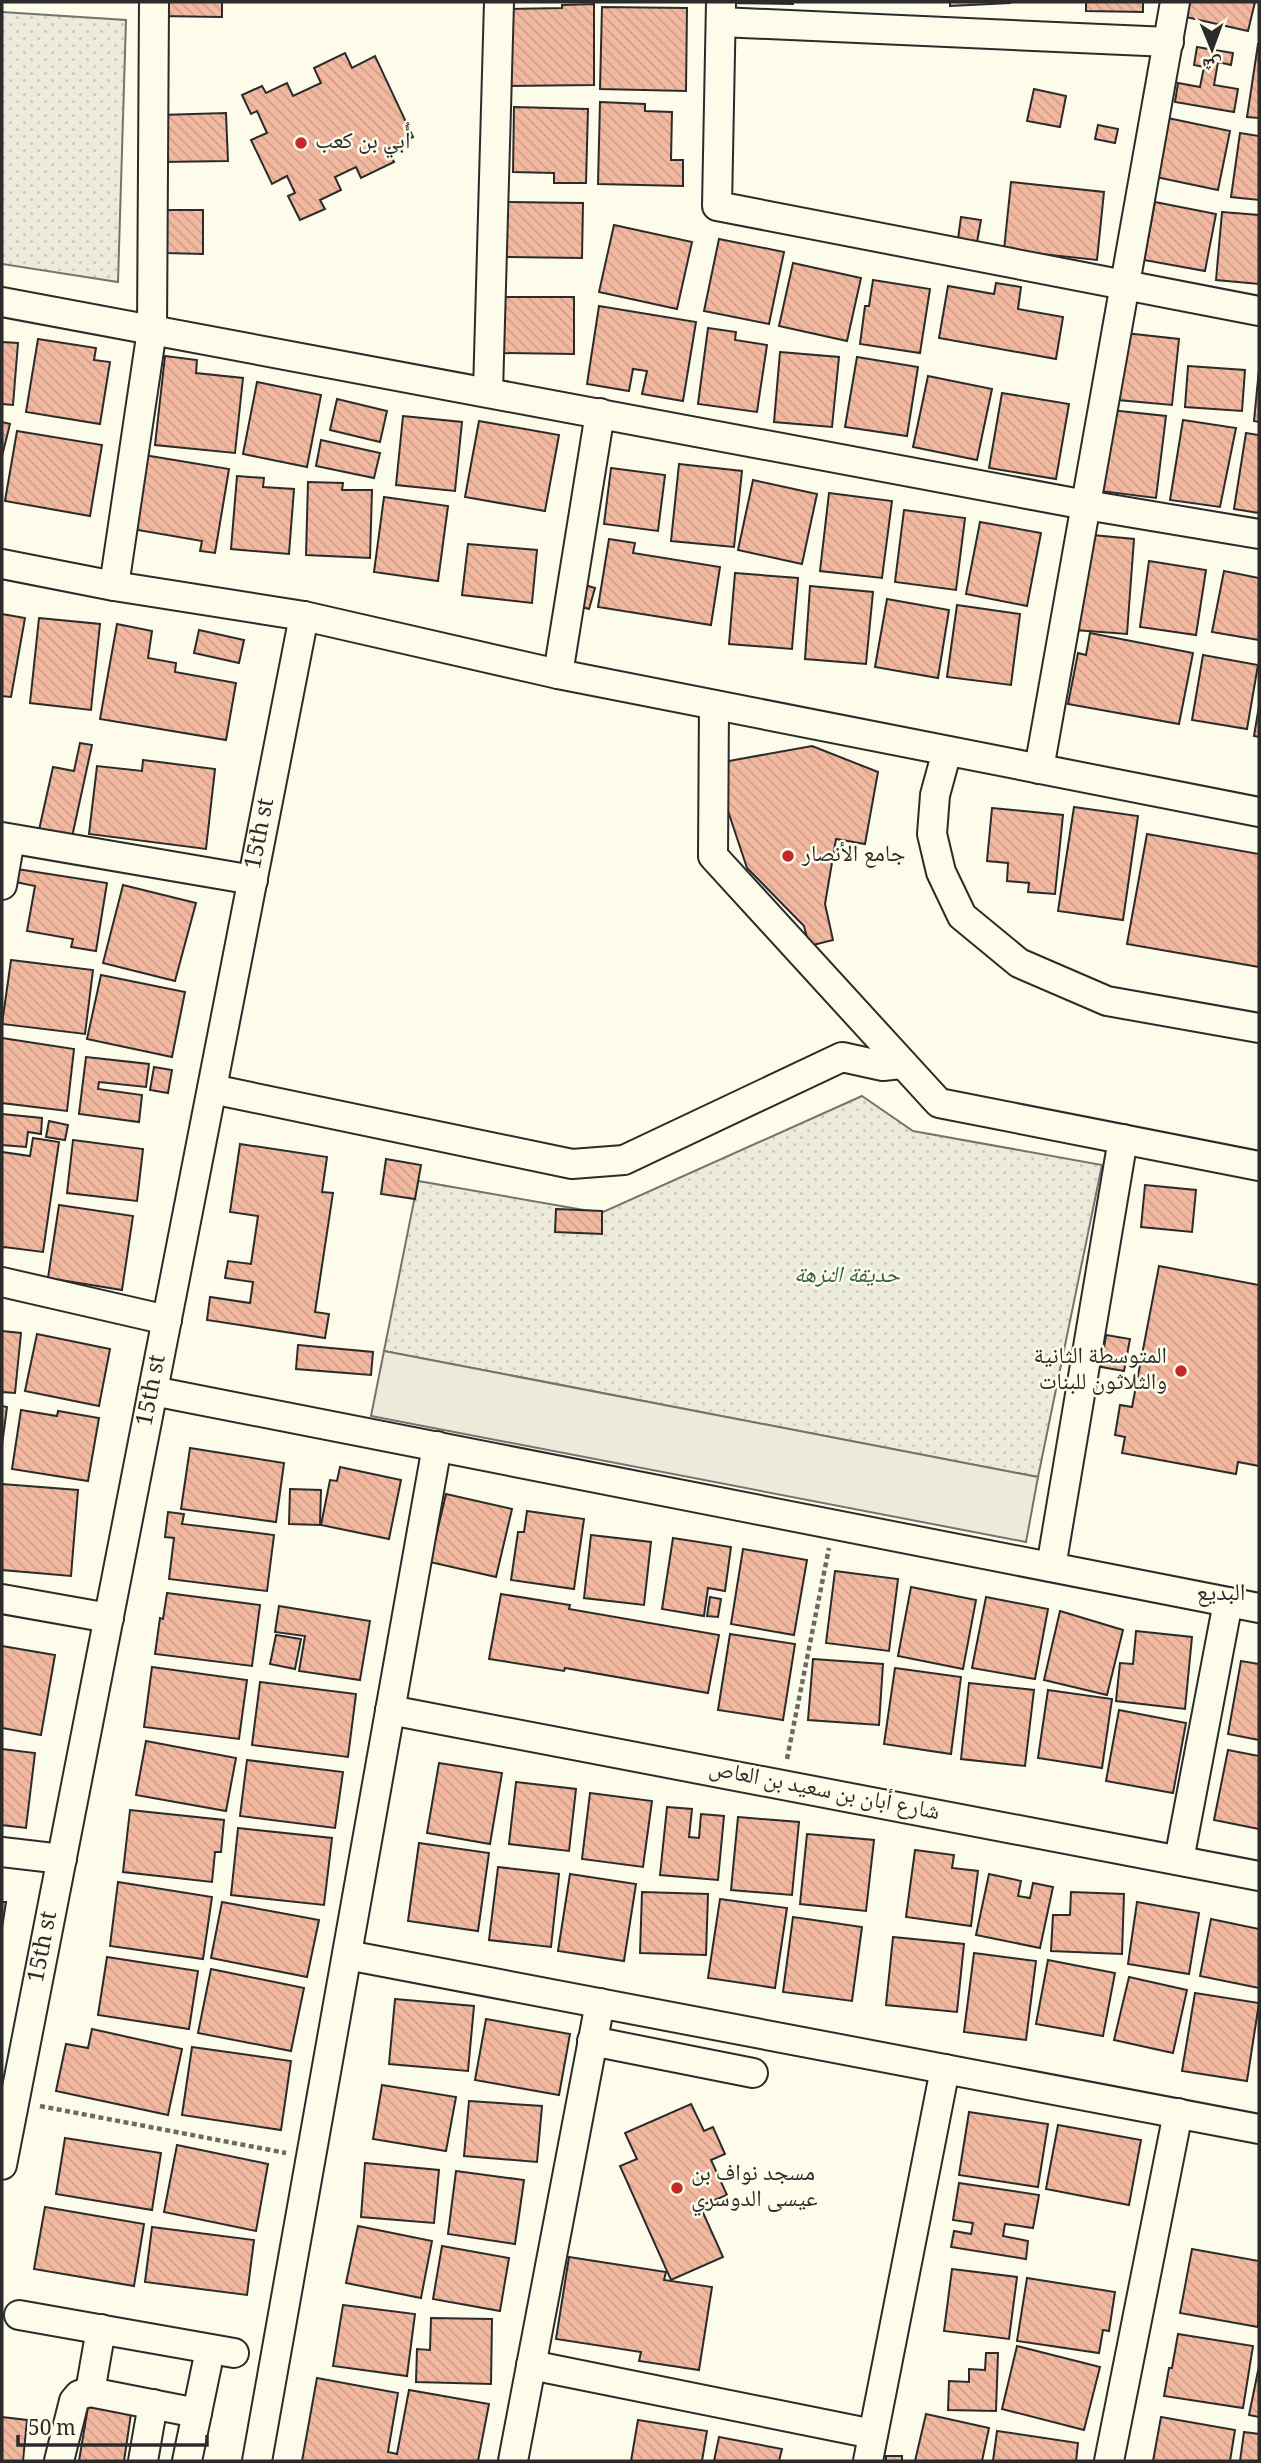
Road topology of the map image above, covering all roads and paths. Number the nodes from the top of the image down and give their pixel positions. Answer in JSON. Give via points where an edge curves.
{"nodes":[{"id":1,"x":154,"y":2,"type":"edge"},
{"id":2,"x":499,"y":2,"type":"edge"},
{"id":3,"x":1175,"y":2,"type":"edge"},
{"id":4,"x":721,"y":12,"type":"edge"},
{"id":5,"x":1169,"y":42,"type":"junction"},
{"id":6,"x":1125,"y":285,"type":"junction"},
{"id":7,"x":2,"y":302,"type":"edge"},
{"id":8,"x":1259,"y":311,"type":"edge"},
{"id":9,"x":152,"y":330,"type":"junction"},
{"id":10,"x":488,"y":392,"type":"junction"},
{"id":11,"x":600,"y":413,"type":"junction"},
{"id":12,"x":1086,"y":505,"type":"junction"},
{"id":13,"x":1259,"y":534,"type":"edge"},
{"id":14,"x":2,"y":564,"type":"edge"},
{"id":15,"x":114,"y":586,"type":"junction"},
{"id":16,"x":304,"y":617,"type":"junction"},
{"id":17,"x":558,"y":674,"type":"junction"},
{"id":18,"x":714,"y":705,"type":"junction"},
{"id":19,"x":947,"y":751,"type":"junction"},
{"id":20,"x":1039,"y":769,"type":"junction"},
{"id":21,"x":1259,"y":813,"type":"edge"},
{"id":22,"x":6,"y":838,"type":"edge"},
{"id":23,"x":253,"y":880,"type":"junction"},
{"id":24,"x":2,"y":885,"type":"edge"},
{"id":25,"x":1259,"y":1027,"type":"edge"},
{"id":26,"x":901,"y":1064,"type":"junction"},
{"id":27,"x":212,"y":1089,"type":"junction"},
{"id":28,"x":1123,"y":1139,"type":"junction"},
{"id":29,"x":1259,"y":1166,"type":"edge"},
{"id":30,"x":2,"y":1283,"type":"edge"},
{"id":31,"x":167,"y":1320,"type":"junction"},
{"id":32,"x":153,"y":1391,"type":"junction"},
{"id":33,"x":436,"y":1446,"type":"junction"},
{"id":34,"x":834,"y":1524,"type":"junction"},
{"id":35,"x":1051,"y":1567,"type":"junction"},
{"id":36,"x":2,"y":1600,"type":"edge"},
{"id":37,"x":1228,"y":1602,"type":"junction"},
{"id":38,"x":1259,"y":1608,"type":"edge"},
{"id":39,"x":109,"y":1618,"type":"junction"},
{"id":40,"x":390,"y":1710,"type":"junction"},
{"id":41,"x":782,"y":1784,"type":"junction"},
{"id":42,"x":2,"y":1852,"type":"edge"},
{"id":43,"x":62,"y":1859,"type":"junction"},
{"id":44,"x":1179,"y":1860,"type":"junction"},
{"id":45,"x":1259,"y":1876,"type":"edge"},
{"id":46,"x":346,"y":1955,"type":"junction"},
{"id":47,"x":600,"y":2004,"type":"junction"},
{"id":48,"x":592,"y":2041,"type":"junction"},
{"id":49,"x":945,"y":2069,"type":"junction"},
{"id":50,"x":753,"y":2073,"type":"dead end"},
{"id":51,"x":14,"y":2101,"type":"junction"},
{"id":52,"x":1178,"y":2113,"type":"junction"},
{"id":53,"x":1259,"y":2129,"type":"edge"},
{"id":54,"x":311,"y":2158,"type":"junction"},
{"id":55,"x":2,"y":2165,"type":"edge"},
{"id":56,"x":19,"y":2315,"type":"dead end"},
{"id":57,"x":101,"y":2329,"type":"junction"},
{"id":58,"x":531,"y":2365,"type":"junction"},
{"id":59,"x":90,"y":2392,"type":"junction"},
{"id":60,"x":153,"y":2404,"type":"junction"},
{"id":61,"x":197,"y":2413,"type":"junction"},
{"id":62,"x":871,"y":2448,"type":"edge"},
{"id":63,"x":59,"y":2461,"type":"edge"},
{"id":64,"x":143,"y":2461,"type":"edge"},
{"id":65,"x":187,"y":2461,"type":"edge"},
{"id":66,"x":257,"y":2461,"type":"edge"},
{"id":67,"x":513,"y":2461,"type":"edge"},
{"id":68,"x":1109,"y":2461,"type":"edge"}],
"edges":[{"from":1,"to":9,"type":"street"},
{"from":2,"to":10,"type":"street"},
{"from":3,"to":5,"type":"street"},
{"from":4,"to":5,"type":"street"},
{"from":4,"to":6,"type":"street","via":[[717,206]]},
{"from":5,"to":6,"type":"street"},
{"from":6,"to":8,"type":"street"},
{"from":6,"to":12,"type":"street"},
{"from":7,"to":9,"type":"street"},
{"from":9,"to":10,"type":"street"},
{"from":9,"to":15,"type":"street"},
{"from":10,"to":11,"type":"street"},
{"from":11,"to":12,"type":"street"},
{"from":11,"to":17,"type":"street"},
{"from":12,"to":13,"type":"street"},
{"from":12,"to":20,"type":"street"},
{"from":14,"to":15,"type":"street"},
{"from":15,"to":16,"type":"street"},
{"from":16,"to":17,"type":"street"},
{"from":16,"to":23,"type":"street","name":"15th st"},
{"from":17,"to":18,"type":"street"},
{"from":18,"to":19,"type":"street"},
{"from":18,"to":26,"type":"street","via":[[713,856]]},
{"from":19,"to":20,"type":"street"},
{"from":19,"to":25,"type":"street","via":[[935,795],[932,834],[941,872],[962,916],[1019,962],[1107,1001]]},
{"from":20,"to":21,"type":"street"},
{"from":22,"to":23,"type":"street"},
{"from":22,"to":24,"type":"street"},
{"from":23,"to":27,"type":"street","name":"15th st"},
{"from":26,"to":27,"type":"street","via":[[883,1066],[842,1057],[624,1160],[572,1164]]},
{"from":26,"to":28,"type":"street","via":[[939,1102]]},
{"from":27,"to":31,"type":"street","name":"15th st"},
{"from":28,"to":29,"type":"street"},
{"from":28,"to":35,"type":"street"},
{"from":30,"to":31,"type":"street"},
{"from":31,"to":32,"type":"street","name":"15th st"},
{"from":32,"to":33,"type":"street"},
{"from":32,"to":39,"type":"street","name":"15th st"},
{"from":33,"to":34,"type":"street"},
{"from":33,"to":40,"type":"street"},
{"from":34,"to":35,"type":"street"},
{"from":34,"to":41,"type":"path"},
{"from":35,"to":37,"type":"street"},
{"from":36,"to":39,"type":"street"},
{"from":37,"to":38,"type":"street"},
{"from":37,"to":44,"type":"street"},
{"from":39,"to":43,"type":"street","name":"15th st"},
{"from":40,"to":41,"type":"street","name":"شارع أبان بن سعيد بن العاص"},
{"from":40,"to":46,"type":"street"},
{"from":41,"to":44,"type":"street","name":"شارع أبان بن سعيد بن العاص"},
{"from":42,"to":43,"type":"street"},
{"from":43,"to":51,"type":"street","name":"15th st"},
{"from":44,"to":45,"type":"street","name":"شارع أبان بن سعيد بن العاص"},
{"from":46,"to":47,"type":"street"},
{"from":46,"to":54,"type":"street"},
{"from":47,"to":48,"type":"street"},
{"from":47,"to":49,"type":"street"},
{"from":48,"to":50,"type":"street"},
{"from":48,"to":58,"type":"street"},
{"from":49,"to":52,"type":"street"},
{"from":49,"to":62,"type":"street"},
{"from":51,"to":54,"type":"path"},
{"from":51,"to":55,"type":"street","name":"15th st"},
{"from":52,"to":53,"type":"street"},
{"from":52,"to":68,"type":"street"},
{"from":54,"to":66,"type":"street"},
{"from":56,"to":57,"type":"street"},
{"from":57,"to":59,"type":"street"},
{"from":57,"to":61,"type":"street","via":[[222,2351]]},
{"from":58,"to":62,"type":"street"},
{"from":58,"to":67,"type":"street"},
{"from":59,"to":60,"type":"street"},
{"from":59,"to":63,"type":"street","via":[[74,2401]]},
{"from":60,"to":61,"type":"street"},
{"from":60,"to":64,"type":"street"},
{"from":61,"to":65,"type":"street"}]}
